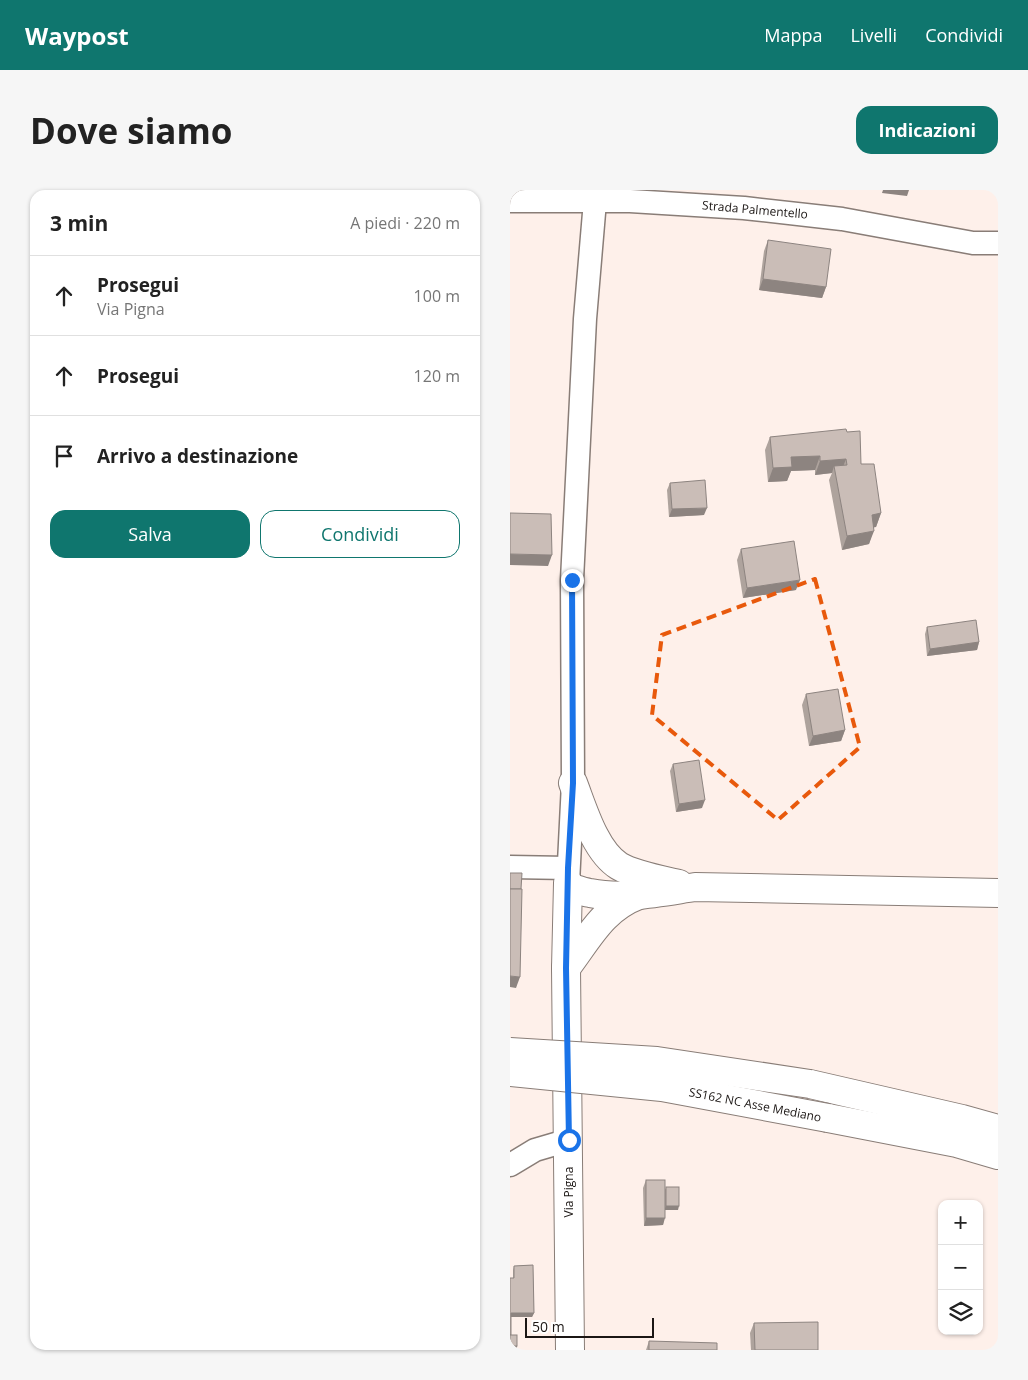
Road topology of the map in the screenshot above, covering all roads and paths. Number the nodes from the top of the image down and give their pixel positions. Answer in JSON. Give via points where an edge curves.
{"nodes":[{"id":1,"x":510,"y":201,"type":"edge"},
{"id":2,"x":595,"y":201,"type":"junction"},
{"id":3,"x":998,"y":242,"type":"edge"},
{"id":4,"x":573,"y":783,"type":"junction"},
{"id":5,"x":510,"y":867,"type":"edge"},
{"id":6,"x":568,"y":879,"type":"junction"},
{"id":7,"x":646,"y":885,"type":"junction"},
{"id":8,"x":998,"y":894,"type":"edge"},
{"id":9,"x":566,"y":968,"type":"junction"},
{"id":10,"x":510,"y":1052,"type":"edge"},
{"id":11,"x":510,"y":1072,"type":"edge"},
{"id":12,"x":998,"y":1122,"type":"edge"},
{"id":13,"x":998,"y":1129,"type":"edge"},
{"id":14,"x":960,"y":1131,"type":"junction"},
{"id":15,"x":569,"y":1140,"type":"junction"},
{"id":16,"x":998,"y":1154,"type":"edge"},
{"id":17,"x":998,"y":1162,"type":"edge"},
{"id":18,"x":510,"y":1165,"type":"edge"},
{"id":19,"x":570,"y":1350,"type":"edge"}],
"edges":[{"from":1,"to":2,"type":"street","name":"Strada Palmentello"},
{"from":2,"to":3,"type":"street","name":"Strada Palmentello","via":[[744,208],[842,219],[966,242]]},
{"from":2,"to":4,"type":"street","via":[[585,319],[572,580]]},
{"from":4,"to":6,"type":"street"},
{"from":4,"to":7,"type":"main road","via":[[603,852]]},
{"from":5,"to":6,"type":"street"},
{"from":6,"to":7,"type":"main road","via":[[607,873]]},
{"from":6,"to":9,"type":"main road","name":"Via Pigna"},
{"from":7,"to":8,"type":"main road"},
{"from":7,"to":9,"type":"main road","via":[[604,916]]},
{"from":9,"to":15,"type":"main road","name":"Via Pigna"},
{"from":10,"to":14,"type":"main road","name":"SS162 NC Asse Mediano","bridge":true,"via":[[657,1061],[810,1084]]},
{"from":11,"to":14,"type":"main road","name":"SS162 NC Asse Mediano","bridge":true,"via":[[662,1087],[828,1118]]},
{"from":12,"to":14,"type":"main road"},
{"from":13,"to":14,"type":"main road","name":"SS162 NC Asse Mediano"},
{"from":14,"to":16,"type":"main road","name":"SS162 NC Asse Mediano"},
{"from":14,"to":17,"type":"main road"},
{"from":15,"to":18,"type":"street","via":[[535,1150]]},
{"from":15,"to":19,"type":"main road","name":"Via Pigna"}]}
